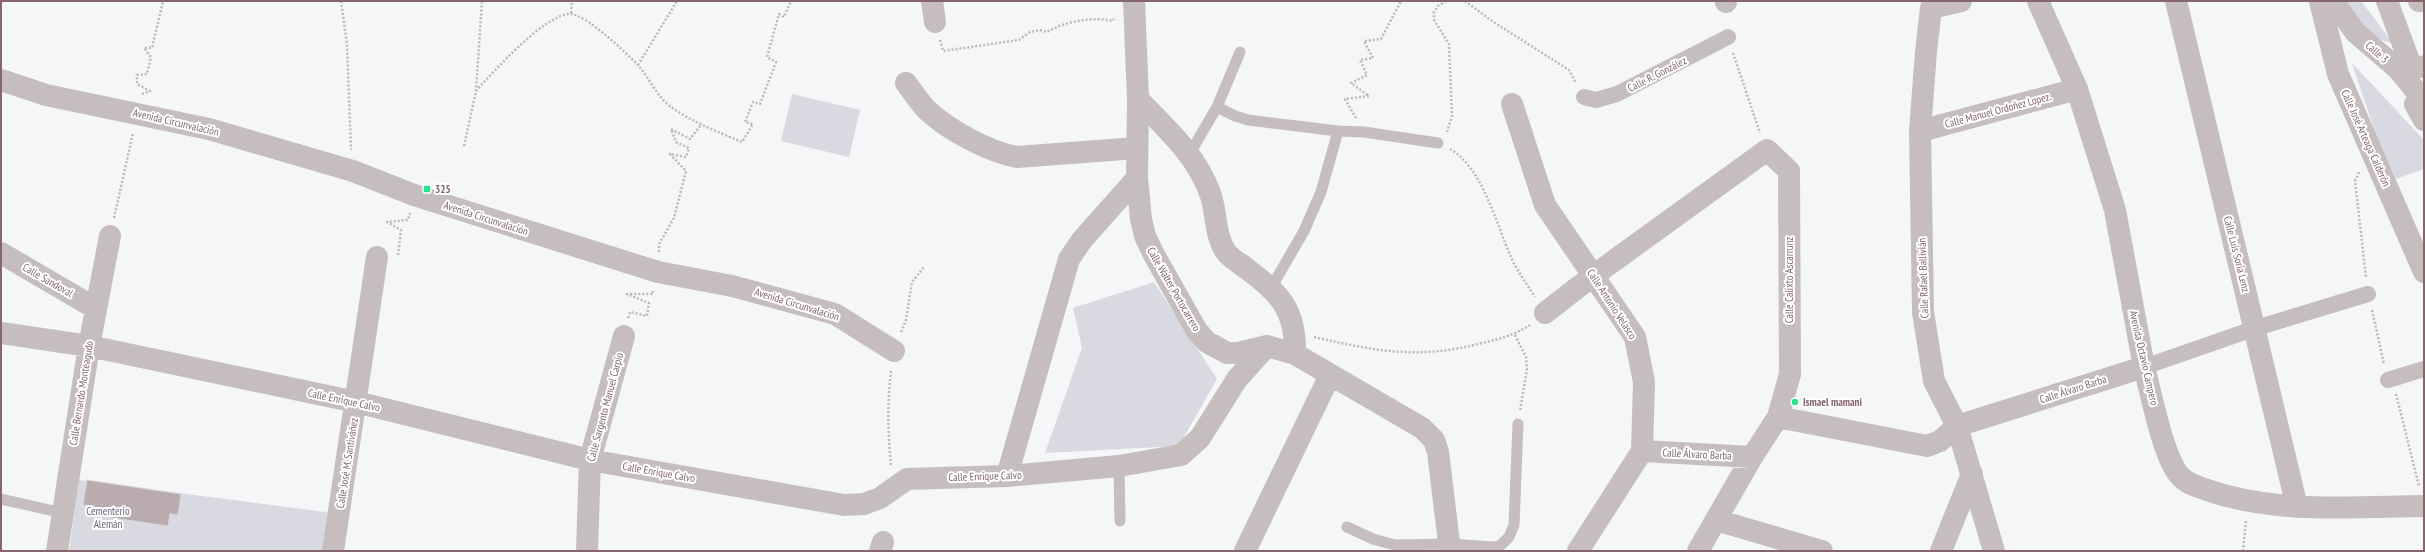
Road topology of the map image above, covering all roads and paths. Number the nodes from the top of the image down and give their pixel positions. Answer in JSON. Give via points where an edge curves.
{"nodes":[{"id":1,"x":163,"y":1,"type":"edge"},
{"id":2,"x":341,"y":1,"type":"edge"},
{"id":3,"x":482,"y":1,"type":"edge"},
{"id":4,"x":572,"y":1,"type":"edge"},
{"id":5,"x":677,"y":1,"type":"edge"},
{"id":6,"x":790,"y":1,"type":"edge"},
{"id":7,"x":932,"y":1,"type":"edge"},
{"id":8,"x":1401,"y":1,"type":"edge"},
{"id":9,"x":1446,"y":1,"type":"edge"},
{"id":10,"x":1465,"y":1,"type":"edge"},
{"id":11,"x":1961,"y":1,"type":"edge"},
{"id":12,"x":2038,"y":1,"type":"edge"},
{"id":13,"x":2176,"y":1,"type":"edge"},
{"id":14,"x":2320,"y":1,"type":"edge"},
{"id":15,"x":2333,"y":1,"type":"edge"},
{"id":16,"x":2387,"y":1,"type":"edge"},
{"id":17,"x":2419,"y":1,"type":"edge"},
{"id":18,"x":2424,"y":1,"type":"edge"},
{"id":19,"x":1928,"y":3,"type":"edge"},
{"id":20,"x":1134,"y":8,"type":"edge"},
{"id":21,"x":571,"y":13,"type":"junction"},
{"id":22,"x":935,"y":22,"type":"joint"},
{"id":23,"x":1728,"y":37,"type":"joint"},
{"id":24,"x":1240,"y":52,"type":"dead end"},
{"id":25,"x":638,"y":65,"type":"junction"},
{"id":26,"x":2411,"y":68,"type":"edge"},
{"id":27,"x":1,"y":80,"type":"edge"},
{"id":28,"x":906,"y":83,"type":"dead end"},
{"id":29,"x":2077,"y":89,"type":"junction"},
{"id":30,"x":476,"y":91,"type":"junction"},
{"id":31,"x":1584,"y":97,"type":"joint"},
{"id":32,"x":1138,"y":99,"type":"junction"},
{"id":33,"x":2422,"y":99,"type":"edge"},
{"id":34,"x":1512,"y":104,"type":"dead end"},
{"id":35,"x":1217,"y":107,"type":"junction"},
{"id":36,"x":138,"y":113,"type":"junction"},
{"id":37,"x":2424,"y":120,"type":"edge"},
{"id":38,"x":701,"y":125,"type":"junction"},
{"id":39,"x":1338,"y":131,"type":"junction"},
{"id":40,"x":1920,"y":131,"type":"junction"},
{"id":41,"x":1364,"y":132,"type":"junction"},
{"id":42,"x":1438,"y":143,"type":"junction"},
{"id":43,"x":464,"y":146,"type":"dead end"},
{"id":44,"x":1137,"y":148,"type":"junction"},
{"id":45,"x":1767,"y":150,"type":"junction"},
{"id":46,"x":1190,"y":153,"type":"junction"},
{"id":47,"x":353,"y":171,"type":"junction"},
{"id":48,"x":1137,"y":178,"type":"junction"},
{"id":49,"x":2355,"y":181,"type":"dead end"},
{"id":50,"x":414,"y":195,"type":"junction"},
{"id":51,"x":110,"y":236,"type":"joint"},
{"id":52,"x":1,"y":253,"type":"edge"},
{"id":53,"x":376,"y":257,"type":"joint"},
{"id":54,"x":924,"y":266,"type":"dead end"},
{"id":55,"x":658,"y":272,"type":"junction"},
{"id":56,"x":2424,"y":272,"type":"edge"},
{"id":57,"x":1271,"y":288,"type":"junction"},
{"id":58,"x":2368,"y":294,"type":"junction"},
{"id":59,"x":95,"y":308,"type":"junction"},
{"id":60,"x":1545,"y":313,"type":"junction"},
{"id":61,"x":2256,"y":328,"type":"junction"},
{"id":62,"x":1,"y":333,"type":"edge"},
{"id":63,"x":1515,"y":335,"type":"junction"},
{"id":64,"x":624,"y":336,"type":"joint"},
{"id":65,"x":1295,"y":344,"type":"junction"},
{"id":66,"x":88,"y":346,"type":"junction"},
{"id":67,"x":1267,"y":346,"type":"junction"},
{"id":68,"x":894,"y":351,"type":"junction"},
{"id":69,"x":2144,"y":367,"type":"junction"},
{"id":70,"x":2424,"y":369,"type":"edge"},
{"id":71,"x":1330,"y":375,"type":"junction"},
{"id":72,"x":2388,"y":380,"type":"junction"},
{"id":73,"x":356,"y":402,"type":"junction"},
{"id":74,"x":1778,"y":417,"type":"junction"},
{"id":75,"x":1518,"y":424,"type":"joint"},
{"id":76,"x":1957,"y":426,"type":"junction"},
{"id":77,"x":1642,"y":451,"type":"junction"},
{"id":78,"x":1752,"y":457,"type":"junction"},
{"id":79,"x":590,"y":460,"type":"junction"},
{"id":80,"x":1118,"y":466,"type":"junction"},
{"id":81,"x":1972,"y":474,"type":"junction"},
{"id":82,"x":1007,"y":476,"type":"junction"},
{"id":83,"x":894,"y":486,"type":"junction"},
{"id":84,"x":2422,"y":498,"type":"edge"},
{"id":85,"x":1,"y":499,"type":"edge"},
{"id":86,"x":2248,"y":500,"type":"junction"},
{"id":87,"x":2297,"y":507,"type":"junction"},
{"id":88,"x":63,"y":513,"type":"junction"},
{"id":89,"x":1716,"y":520,"type":"junction"},
{"id":90,"x":1120,"y":521,"type":"dead end"},
{"id":91,"x":1347,"y":527,"type":"dead end"},
{"id":92,"x":1450,"y":548,"type":"edge"},
{"id":93,"x":57,"y":551,"type":"edge"},
{"id":94,"x":333,"y":551,"type":"edge"},
{"id":95,"x":587,"y":551,"type":"edge"},
{"id":96,"x":1245,"y":551,"type":"edge"},
{"id":97,"x":1578,"y":551,"type":"edge"},
{"id":98,"x":1698,"y":551,"type":"edge"},
{"id":99,"x":1822,"y":551,"type":"edge"},
{"id":100,"x":1941,"y":551,"type":"edge"},
{"id":101,"x":1994,"y":551,"type":"edge"},
{"id":102,"x":2243,"y":551,"type":"edge"}],
"edges":[{"from":1,"to":36,"type":"path","via":[[152,48],[144,48],[151,57],[147,74],[137,75],[137,84],[150,91],[136,96]]},
{"from":2,"to":47,"type":"path","via":[[347,44]]},
{"from":3,"to":30,"type":"path"},
{"from":4,"to":21,"type":"path"},
{"from":5,"to":25,"type":"path"},
{"from":6,"to":38,"type":"path","via":[[784,17],[779,14],[767,57],[776,62],[760,104],[753,102],[745,122],[752,124],[742,142]]},
{"from":7,"to":22,"type":"street"},
{"from":8,"to":41,"type":"path","via":[[1381,39],[1364,41],[1373,58],[1360,60],[1367,75],[1351,83],[1369,96],[1345,99]]},
{"from":9,"to":42,"type":"path","via":[[1434,12],[1434,20],[1449,44],[1452,116],[1447,131]]},
{"from":10,"to":31,"type":"path","via":[[1569,70]]},
{"from":11,"to":19,"type":"street"},
{"from":12,"to":29,"type":"street","name":"Avenida Octavio Campero"},
{"from":13,"to":61,"type":"street","name":"Calle Luis Soria Lenz","via":[[2198,100]]},
{"from":14,"to":56,"type":"street","name":"Calle José Arteaga Calderón","via":[[2338,74]]},
{"from":15,"to":26,"type":"street","name":"Calle 3","via":[[2355,32]]},
{"from":16,"to":26,"type":"street"},
{"from":17,"to":18,"type":"street"},
{"from":19,"to":40,"type":"street","name":"Calle Rafael Ballivián"},
{"from":20,"to":22,"type":"path","via":[[1112,21],[1101,18],[1060,25],[1047,32],[1030,32],[1019,40],[943,51]]},
{"from":20,"to":32,"type":"street","name":"Calle Walter Portocarrero"},
{"from":21,"to":25,"type":"path","via":[[586,19]]},
{"from":21,"to":30,"type":"path","via":[[555,16],[503,60]]},
{"from":23,"to":31,"type":"street","name":"Calle R. González","via":[[1617,94],[1596,100]]},
{"from":23,"to":45,"type":"path"},
{"from":24,"to":35,"type":"lane"},
{"from":25,"to":38,"type":"path","via":[[670,106]]},
{"from":26,"to":33,"type":"street","name":"Calle 3"},
{"from":27,"to":36,"type":"street","name":"Avenida Circunvalación","via":[[46,95]]},
{"from":28,"to":44,"type":"street","via":[[937,119],[1004,154],[1017,156]]},
{"from":29,"to":40,"type":"street","name":"Calle Manuel Ordoñez Lopez."},
{"from":29,"to":69,"type":"street","name":"Avenida Octavio Campero","via":[[2115,210]]},
{"from":30,"to":43,"type":"path"},
{"from":32,"to":44,"type":"street","name":"Calle Walter Portocarrero"},
{"from":32,"to":46,"type":"street"},
{"from":33,"to":37,"type":"street","via":[[2415,104]]},
{"from":34,"to":77,"type":"street","name":"Calle Antonio Velasco","via":[[1545,205],[1635,337],[1644,382]]},
{"from":35,"to":39,"type":"lane","via":[[1248,120]]},
{"from":35,"to":46,"type":"lane"},
{"from":36,"to":47,"type":"street","name":"Avenida Circunvalación","via":[[209,129]]},
{"from":36,"to":51,"type":"path"},
{"from":38,"to":55,"type":"path","via":[[690,138],[671,129],[676,142],[689,148],[686,157],[670,154],[686,171],[674,218],[659,244]]},
{"from":39,"to":41,"type":"lane"},
{"from":39,"to":57,"type":"lane","via":[[1321,192],[1304,231]]},
{"from":40,"to":76,"type":"street","name":"Calle Rafael Ballivián","via":[[1923,312],[1927,350],[1934,381]]},
{"from":41,"to":42,"type":"lane"},
{"from":42,"to":60,"type":"path","via":[[1458,154],[1469,164],[1511,260]]},
{"from":44,"to":48,"type":"street","name":"Calle Walter Portocarrero"},
{"from":45,"to":60,"type":"street","bridge":true},
{"from":45,"to":74,"type":"street","name":"Calle Calixto Ascarrunz","via":[[1789,171],[1790,374]]},
{"from":46,"to":57,"type":"street","via":[[1201,170],[1211,195],[1221,241],[1226,252]]},
{"from":47,"to":50,"type":"street","name":"Avenida Circunvalación"},
{"from":48,"to":67,"type":"street","name":"Calle Walter Portocarrero","via":[[1145,236],[1197,331],[1207,342],[1227,352],[1238,353]]},
{"from":48,"to":82,"type":"street","via":[[1082,240],[1069,259]]},
{"from":49,"to":58,"type":"path"},
{"from":50,"to":53,"type":"path","via":[[408,220],[387,222],[400,230],[397,260]]},
{"from":50,"to":55,"type":"street","name":"Avenida Circunvalación"},
{"from":51,"to":59,"type":"street","name":"Calle Bernardo Monteagudo"},
{"from":52,"to":59,"type":"street","name":"Calle Sandoval"},
{"from":53,"to":73,"type":"street","name":"Calle José M. Santiváñez"},
{"from":54,"to":68,"type":"path","via":[[912,282],[906,320]]},
{"from":55,"to":64,"type":"path","via":[[653,294],[627,294],[649,303],[647,316],[630,312]]},
{"from":55,"to":68,"type":"street","name":"Avenida Circunvalación","via":[[732,286],[835,314]]},
{"from":57,"to":65,"type":"street","via":[[1289,310]]},
{"from":58,"to":61,"type":"street","name":"Calle Álvaro Barba"},
{"from":58,"to":72,"type":"path"},
{"from":59,"to":66,"type":"street","name":"Calle Bernardo Monteagudo"},
{"from":60,"to":63,"type":"path"},
{"from":61,"to":69,"type":"street","name":"Calle Álvaro Barba"},
{"from":61,"to":87,"type":"street","name":"Calle Luis Soria Lenz"},
{"from":62,"to":66,"type":"street","name":"Calle Enrique Calvo"},
{"from":63,"to":65,"type":"path","via":[[1455,350],[1402,354]]},
{"from":63,"to":75,"type":"path","via":[[1526,357]]},
{"from":64,"to":79,"type":"street","name":"Calle Sargento Manuel Carpio"},
{"from":65,"to":67,"type":"street","name":"Calle Walter Portocarrero"},
{"from":65,"to":71,"type":"street","name":"Calle Walter Portocarrero"},
{"from":66,"to":73,"type":"street","name":"Calle Enrique Calvo"},
{"from":66,"to":88,"type":"street","name":"Calle Bernardo Monteagudo"},
{"from":67,"to":80,"type":"street","name":"Calle Enrique Calvo","via":[[1237,380],[1192,447],[1181,455],[1168,459]]},
{"from":68,"to":83,"type":"path","via":[[888,404],[888,441]]},
{"from":69,"to":76,"type":"street","name":"Calle Álvaro Barba"},
{"from":69,"to":86,"type":"street","name":"Avenida Octavio Campero","via":[[2170,458],[2179,476],[2189,483],[2222,495]]},
{"from":70,"to":72,"type":"street"},
{"from":71,"to":92,"type":"street","name":"Calle Walter Portocarrero","via":[[1422,428],[1434,440],[1438,452]]},
{"from":71,"to":96,"type":"street"},
{"from":72,"to":84,"type":"path","via":[[2396,392]]},
{"from":73,"to":79,"type":"street","name":"Calle Enrique Calvo"},
{"from":73,"to":94,"type":"street","name":"Calle José M. Santiváñez"},
{"from":74,"to":76,"type":"street","name":"Calle Álvaro Barba","via":[[1927,446],[1940,441]]},
{"from":74,"to":78,"type":"street","name":"Calle Calixto Ascarrunz"},
{"from":75,"to":92,"type":"lane","via":[[1514,525],[1508,537],[1501,545],[1492,547]]},
{"from":76,"to":81,"type":"street","name":"Calle Rafael Ballivián"},
{"from":77,"to":78,"type":"street","name":"Calle Álvaro Barba"},
{"from":77,"to":97,"type":"street"},
{"from":78,"to":89,"type":"street","name":"Calle Calixto Ascarrunz"},
{"from":79,"to":83,"type":"street","name":"Calle Enrique Calvo","via":[[844,505],[864,504],[880,498]]},
{"from":79,"to":95,"type":"street","name":"Calle Sargento Manuel Carpio"},
{"from":80,"to":82,"type":"street","name":"Calle Enrique Calvo"},
{"from":80,"to":90,"type":"lane"},
{"from":81,"to":100,"type":"street"},
{"from":81,"to":101,"type":"street","name":"Calle Rafael Ballivián"},
{"from":82,"to":83,"type":"street","name":"Calle Enrique Calvo","via":[[907,479]]},
{"from":84,"to":87,"type":"street","name":"Avenida Octavio Campero"},
{"from":85,"to":88,"type":"lane"},
{"from":86,"to":87,"type":"street","name":"Avenida Octavio Campero"},
{"from":86,"to":102,"type":"path"},
{"from":88,"to":93,"type":"street","name":"Calle Bernardo Monteagudo"},
{"from":89,"to":98,"type":"street","name":"Calle Calixto Ascarrunz"},
{"from":89,"to":99,"type":"street"},
{"from":91,"to":92,"type":"lane","via":[[1373,539],[1395,545]]}]}
